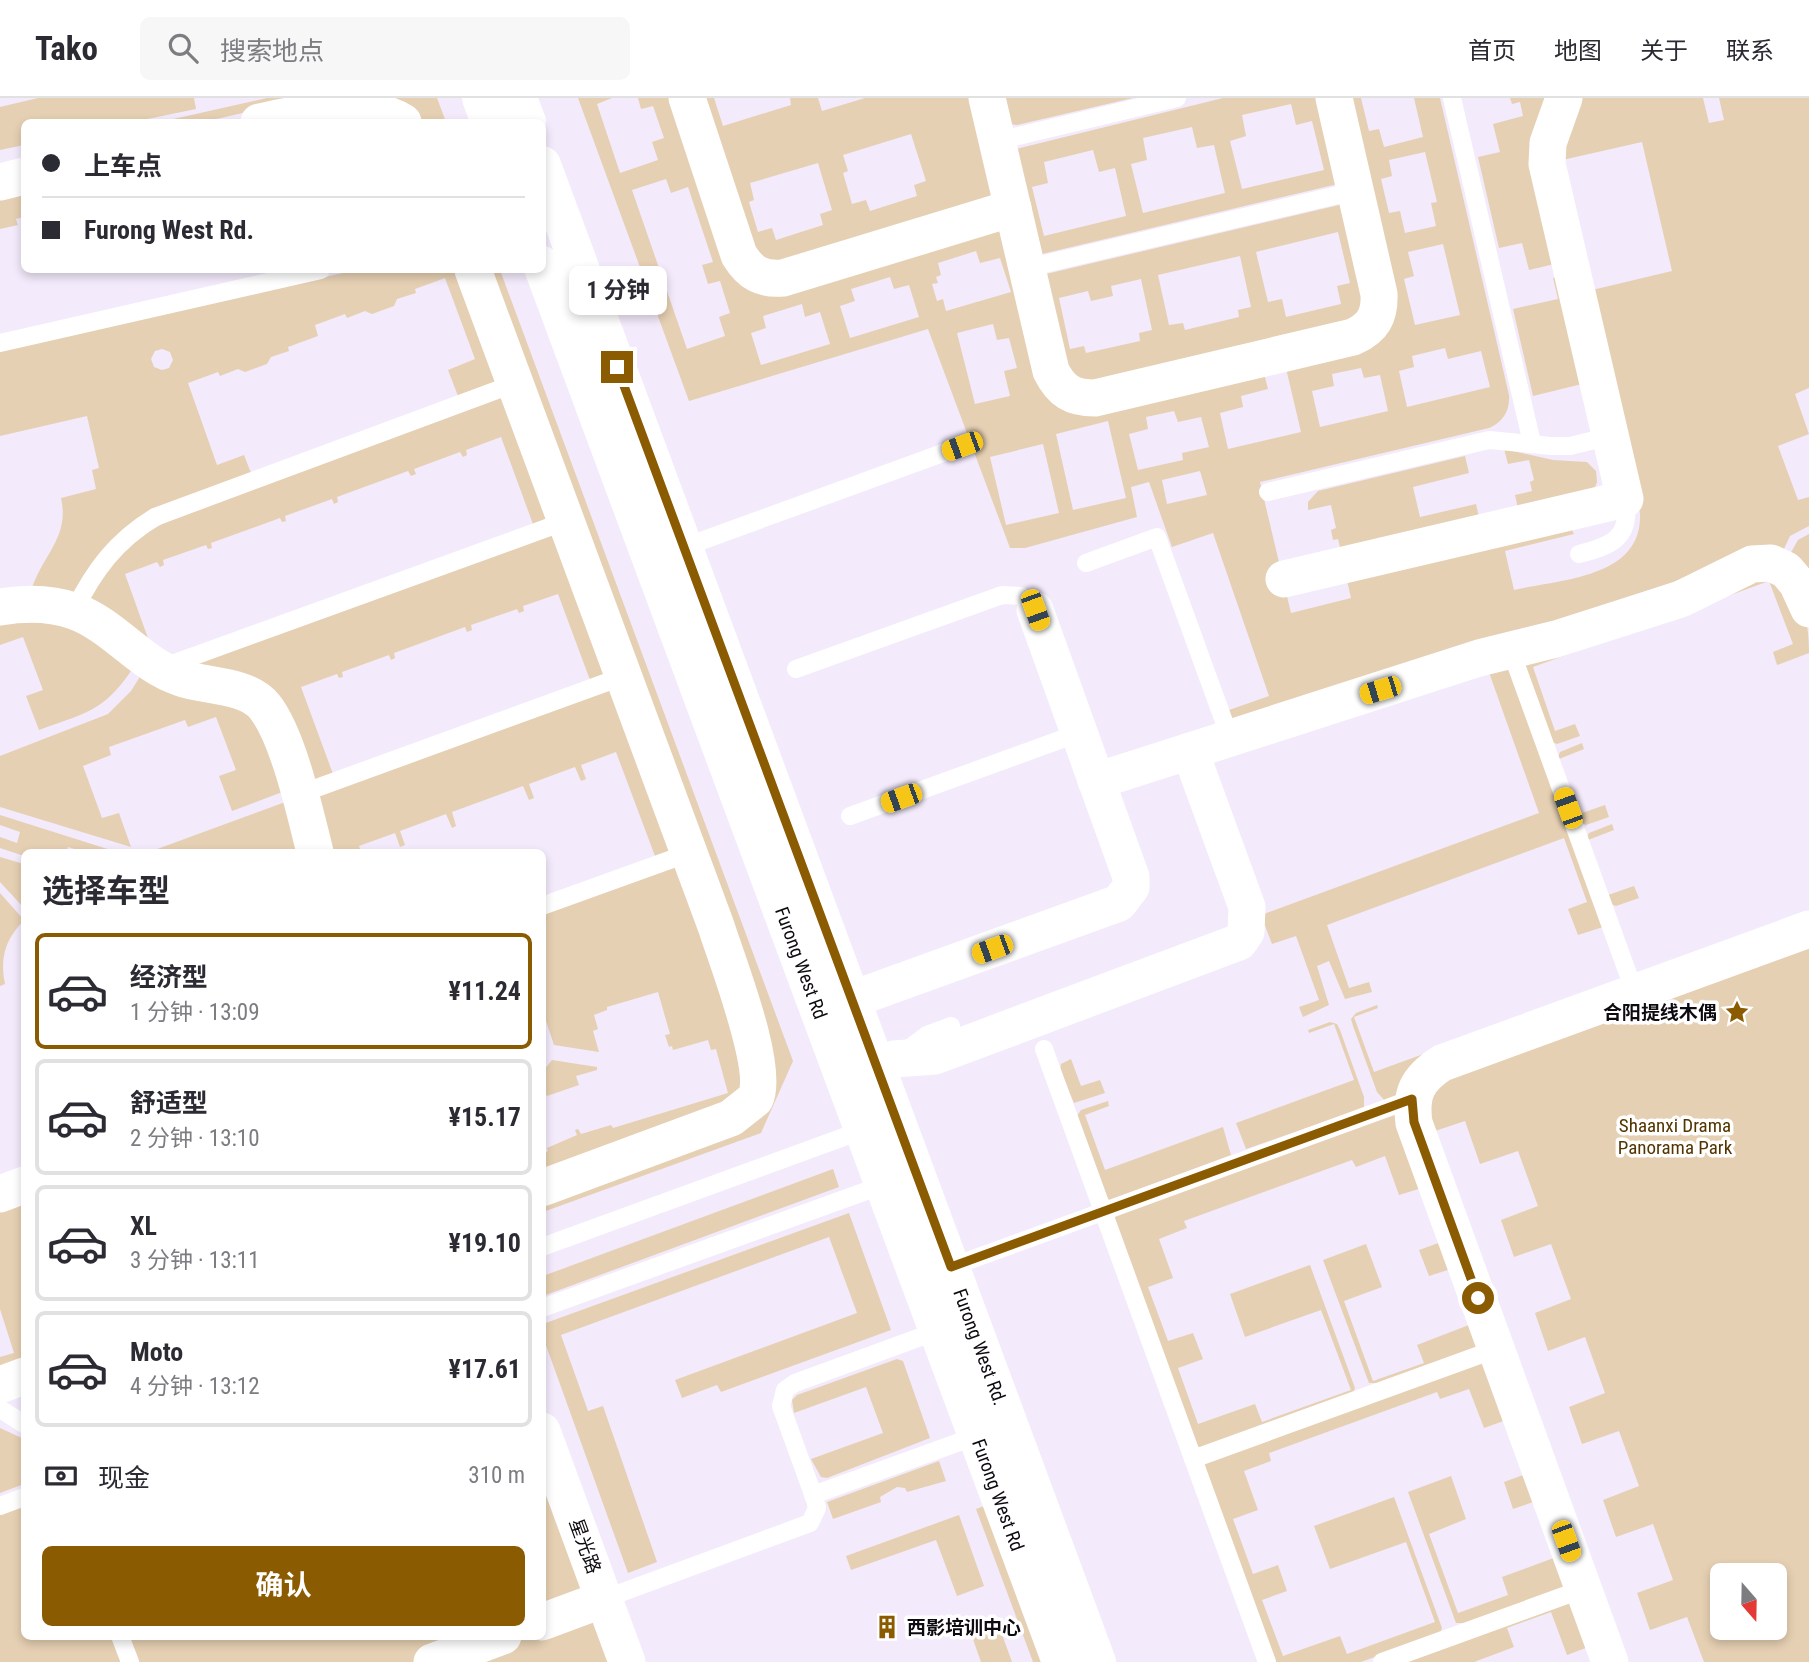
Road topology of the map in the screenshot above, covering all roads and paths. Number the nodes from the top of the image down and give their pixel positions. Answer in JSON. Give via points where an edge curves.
{"nodes":[{"id":1,"x":481,"y":98,"type":"edge"},
{"id":2,"x":517,"y":98,"type":"edge"},
{"id":3,"x":687,"y":98,"type":"edge"},
{"id":4,"x":988,"y":98,"type":"edge"},
{"id":5,"x":1178,"y":98,"type":"edge"},
{"id":6,"x":1334,"y":98,"type":"edge"},
{"id":7,"x":1452,"y":98,"type":"edge"},
{"id":8,"x":1564,"y":98,"type":"edge"},
{"id":9,"x":273,"y":119,"type":"edge"},
{"id":10,"x":395,"y":119,"type":"edge"},
{"id":11,"x":489,"y":119,"type":"edge"},
{"id":12,"x":526,"y":119,"type":"edge"},
{"id":13,"x":998,"y":141,"type":"junction"},
{"id":14,"x":21,"y":177,"type":"edge"},
{"id":15,"x":546,"y":177,"type":"edge"},
{"id":16,"x":0,"y":182,"type":"edge"},
{"id":17,"x":1355,"y":191,"type":"junction"},
{"id":18,"x":1013,"y":208,"type":"junction"},
{"id":19,"x":1027,"y":268,"type":"junction"},
{"id":20,"x":308,"y":273,"type":"edge"},
{"id":21,"x":474,"y":273,"type":"edge"},
{"id":22,"x":546,"y":273,"type":"edge"},
{"id":23,"x":0,"y":343,"type":"edge"},
{"id":24,"x":516,"y":383,"type":"junction"},
{"id":25,"x":1611,"y":436,"type":"junction"},
{"id":26,"x":1532,"y":443,"type":"junction"},
{"id":27,"x":962,"y":446,"type":"dead end"},
{"id":28,"x":1268,"y":492,"type":"dead end"},
{"id":29,"x":1625,"y":499,"type":"junction"},
{"id":30,"x":566,"y":521,"type":"junction"},
{"id":31,"x":668,"y":553,"type":"junction"},
{"id":32,"x":1579,"y":554,"type":"dead end"},
{"id":33,"x":1086,"y":563,"type":"dead end"},
{"id":34,"x":1284,"y":579,"type":"dead end"},
{"id":35,"x":0,"y":607,"type":"edge"},
{"id":36,"x":1809,"y":609,"type":"edge"},
{"id":37,"x":1035,"y":610,"type":"joint"},
{"id":38,"x":74,"y":611,"type":"junction"},
{"id":39,"x":1511,"y":651,"type":"junction"},
{"id":40,"x":158,"y":669,"type":"junction"},
{"id":41,"x":796,"y":670,"type":"dead end"},
{"id":42,"x":624,"y":676,"type":"junction"},
{"id":43,"x":1079,"y":733,"type":"junction"},
{"id":44,"x":1230,"y":738,"type":"junction"},
{"id":45,"x":1190,"y":751,"type":"junction"},
{"id":46,"x":1096,"y":781,"type":"junction"},
{"id":47,"x":299,"y":794,"type":"junction"},
{"id":48,"x":850,"y":816,"type":"dead end"},
{"id":49,"x":314,"y":849,"type":"edge"},
{"id":50,"x":689,"y":853,"type":"dead end"},
{"id":51,"x":546,"y":905,"type":"edge"},
{"id":52,"x":1809,"y":929,"type":"edge"},
{"id":53,"x":1635,"y":993,"type":"junction"},
{"id":54,"x":835,"y":1006,"type":"junction"},
{"id":55,"x":951,"y":1026,"type":"dead end"},
{"id":56,"x":1044,"y":1049,"type":"dead end"},
{"id":57,"x":871,"y":1067,"type":"junction"},
{"id":58,"x":1412,"y":1099,"type":"junction"},
{"id":59,"x":863,"y":1130,"type":"junction"},
{"id":60,"x":883,"y":1185,"type":"junction"},
{"id":61,"x":21,"y":1186,"type":"edge"},
{"id":62,"x":546,"y":1187,"type":"edge"},
{"id":63,"x":0,"y":1194,"type":"edge"},
{"id":64,"x":1103,"y":1211,"type":"junction"},
{"id":65,"x":546,"y":1246,"type":"edge"},
{"id":66,"x":951,"y":1267,"type":"junction"},
{"id":67,"x":546,"y":1307,"type":"edge"},
{"id":68,"x":937,"y":1331,"type":"junction"},
{"id":69,"x":1496,"y":1349,"type":"junction"},
{"id":70,"x":21,"y":1377,"type":"edge"},
{"id":71,"x":0,"y":1385,"type":"edge"},
{"id":72,"x":0,"y":1409,"type":"edge"},
{"id":73,"x":21,"y":1422,"type":"edge"},
{"id":74,"x":976,"y":1436,"type":"junction"},
{"id":75,"x":546,"y":1442,"type":"edge"},
{"id":76,"x":1193,"y":1459,"type":"junction"},
{"id":77,"x":813,"y":1495,"type":"junction"},
{"id":78,"x":21,"y":1498,"type":"edge"},
{"id":79,"x":0,"y":1506,"type":"edge"},
{"id":80,"x":1583,"y":1589,"type":"junction"},
{"id":81,"x":604,"y":1600,"type":"junction"},
{"id":82,"x":546,"y":1621,"type":"edge"},
{"id":83,"x":122,"y":1640,"type":"edge"},
{"id":84,"x":492,"y":1640,"type":"edge"},
{"id":85,"x":130,"y":1662,"type":"edge"},
{"id":86,"x":432,"y":1662,"type":"edge"},
{"id":87,"x":627,"y":1662,"type":"edge"},
{"id":88,"x":1060,"y":1662,"type":"edge"},
{"id":89,"x":1097,"y":1662,"type":"edge"},
{"id":90,"x":1267,"y":1662,"type":"edge"},
{"id":91,"x":1382,"y":1662,"type":"edge"},
{"id":92,"x":1610,"y":1662,"type":"edge"}],
"edges":[{"from":1,"to":11,"type":"main road"},
{"from":2,"to":12,"type":"main road"},
{"from":3,"to":18,"type":"street","via":[[739,255],[756,275],[783,278]]},
{"from":4,"to":13,"type":"street"},
{"from":5,"to":13,"type":"lane"},
{"from":6,"to":17,"type":"street"},
{"from":7,"to":26,"type":"lane"},
{"from":8,"to":25,"type":"street","via":[[1548,143],[1547,164]]},
{"from":9,"to":10,"type":"street","via":[[352,106]]},
{"from":13,"to":18,"type":"street"},
{"from":14,"to":16,"type":"street"},
{"from":15,"to":31,"type":"main road"},
{"from":17,"to":19,"type":"lane"},
{"from":17,"to":19,"type":"street","via":[[1379,293],[1380,308],[1365,331],[1108,395],[1080,398],[1057,384]]},
{"from":18,"to":19,"type":"street"},
{"from":20,"to":23,"type":"lane"},
{"from":21,"to":24,"type":"street"},
{"from":22,"to":31,"type":"main road","name":"Furong West Rd"},
{"from":24,"to":30,"type":"street"},
{"from":24,"to":38,"type":"lane","via":[[155,517],[129,533],[108,554]]},
{"from":25,"to":26,"type":"lane","via":[[1570,446]]},
{"from":25,"to":29,"type":"street"},
{"from":26,"to":28,"type":"lane","via":[[1489,440]]},
{"from":27,"to":31,"type":"lane"},
{"from":29,"to":32,"type":"lane","via":[[1628,516],[1621,534],[1602,549]]},
{"from":29,"to":34,"type":"street"},
{"from":30,"to":40,"type":"lane"},
{"from":30,"to":42,"type":"street"},
{"from":31,"to":54,"type":"main road","name":"Furong West Rd"},
{"from":33,"to":44,"type":"lane","via":[[1157,537]]},
{"from":35,"to":38,"type":"street","via":[[32,604]]},
{"from":36,"to":39,"type":"street","via":[[1792,575],[1779,565],[1762,562],[1742,567],[1681,599]]},
{"from":37,"to":41,"type":"lane","via":[[1021,596],[1002,595]]},
{"from":37,"to":43,"type":"street"},
{"from":38,"to":40,"type":"street","via":[[108,628]]},
{"from":39,"to":44,"type":"street"},
{"from":39,"to":53,"type":"lane"},
{"from":40,"to":47,"type":"street","via":[[260,701],[272,718]]},
{"from":42,"to":47,"type":"lane"},
{"from":42,"to":62,"type":"street","via":[[733,978],[758,1064],[759,1087],[747,1108],[731,1118]]},
{"from":43,"to":46,"type":"street"},
{"from":43,"to":48,"type":"lane"},
{"from":44,"to":45,"type":"street"},
{"from":45,"to":46,"type":"street"},
{"from":45,"to":57,"type":"street","via":[[1247,907],[1246,932],[1239,942],[935,1056]]},
{"from":46,"to":54,"type":"street","via":[[1131,877],[1131,887],[1119,903]]},
{"from":47,"to":49,"type":"street"},
{"from":50,"to":51,"type":"lane"},
{"from":52,"to":53,"type":"street"},
{"from":53,"to":58,"type":"street","via":[[1441,1063],[1426,1073]]},
{"from":54,"to":57,"type":"main road","name":"Furong West Rd"},
{"from":55,"to":57,"type":"lane"},
{"from":56,"to":64,"type":"lane"},
{"from":57,"to":59,"type":"main road","name":"Furong West Rd"},
{"from":57,"to":66,"type":"main road","name":"Furong West Rd."},
{"from":58,"to":64,"type":"lane"},
{"from":58,"to":69,"type":"street","via":[[1414,1122]]},
{"from":59,"to":60,"type":"main road","name":"Furong West Rd"},
{"from":59,"to":65,"type":"lane"},
{"from":60,"to":67,"type":"lane"},
{"from":60,"to":68,"type":"main road","name":"Furong West Rd"},
{"from":61,"to":63,"type":"street"},
{"from":64,"to":66,"type":"lane"},
{"from":64,"to":76,"type":"lane"},
{"from":66,"to":89,"type":"main road","name":"Furong West Rd."},
{"from":68,"to":74,"type":"main road","name":"Furong West Rd"},
{"from":68,"to":77,"type":"lane","via":[[785,1390],[781,1406]]},
{"from":69,"to":76,"type":"lane"},
{"from":69,"to":80,"type":"street"},
{"from":70,"to":71,"type":"street"},
{"from":72,"to":73,"type":"lane"},
{"from":74,"to":77,"type":"lane"},
{"from":74,"to":88,"type":"main road","name":"Furong West Rd"},
{"from":75,"to":81,"type":"street","name":"星光路"},
{"from":76,"to":90,"type":"lane"},
{"from":77,"to":81,"type":"lane","via":[[817,1508],[803,1527]]},
{"from":78,"to":79,"type":"lane"},
{"from":80,"to":91,"type":"lane"},
{"from":80,"to":92,"type":"street"},
{"from":81,"to":82,"type":"street"},
{"from":81,"to":87,"type":"street","name":"星光路"},
{"from":83,"to":85,"type":"lane"},
{"from":84,"to":86,"type":"street"}]}
